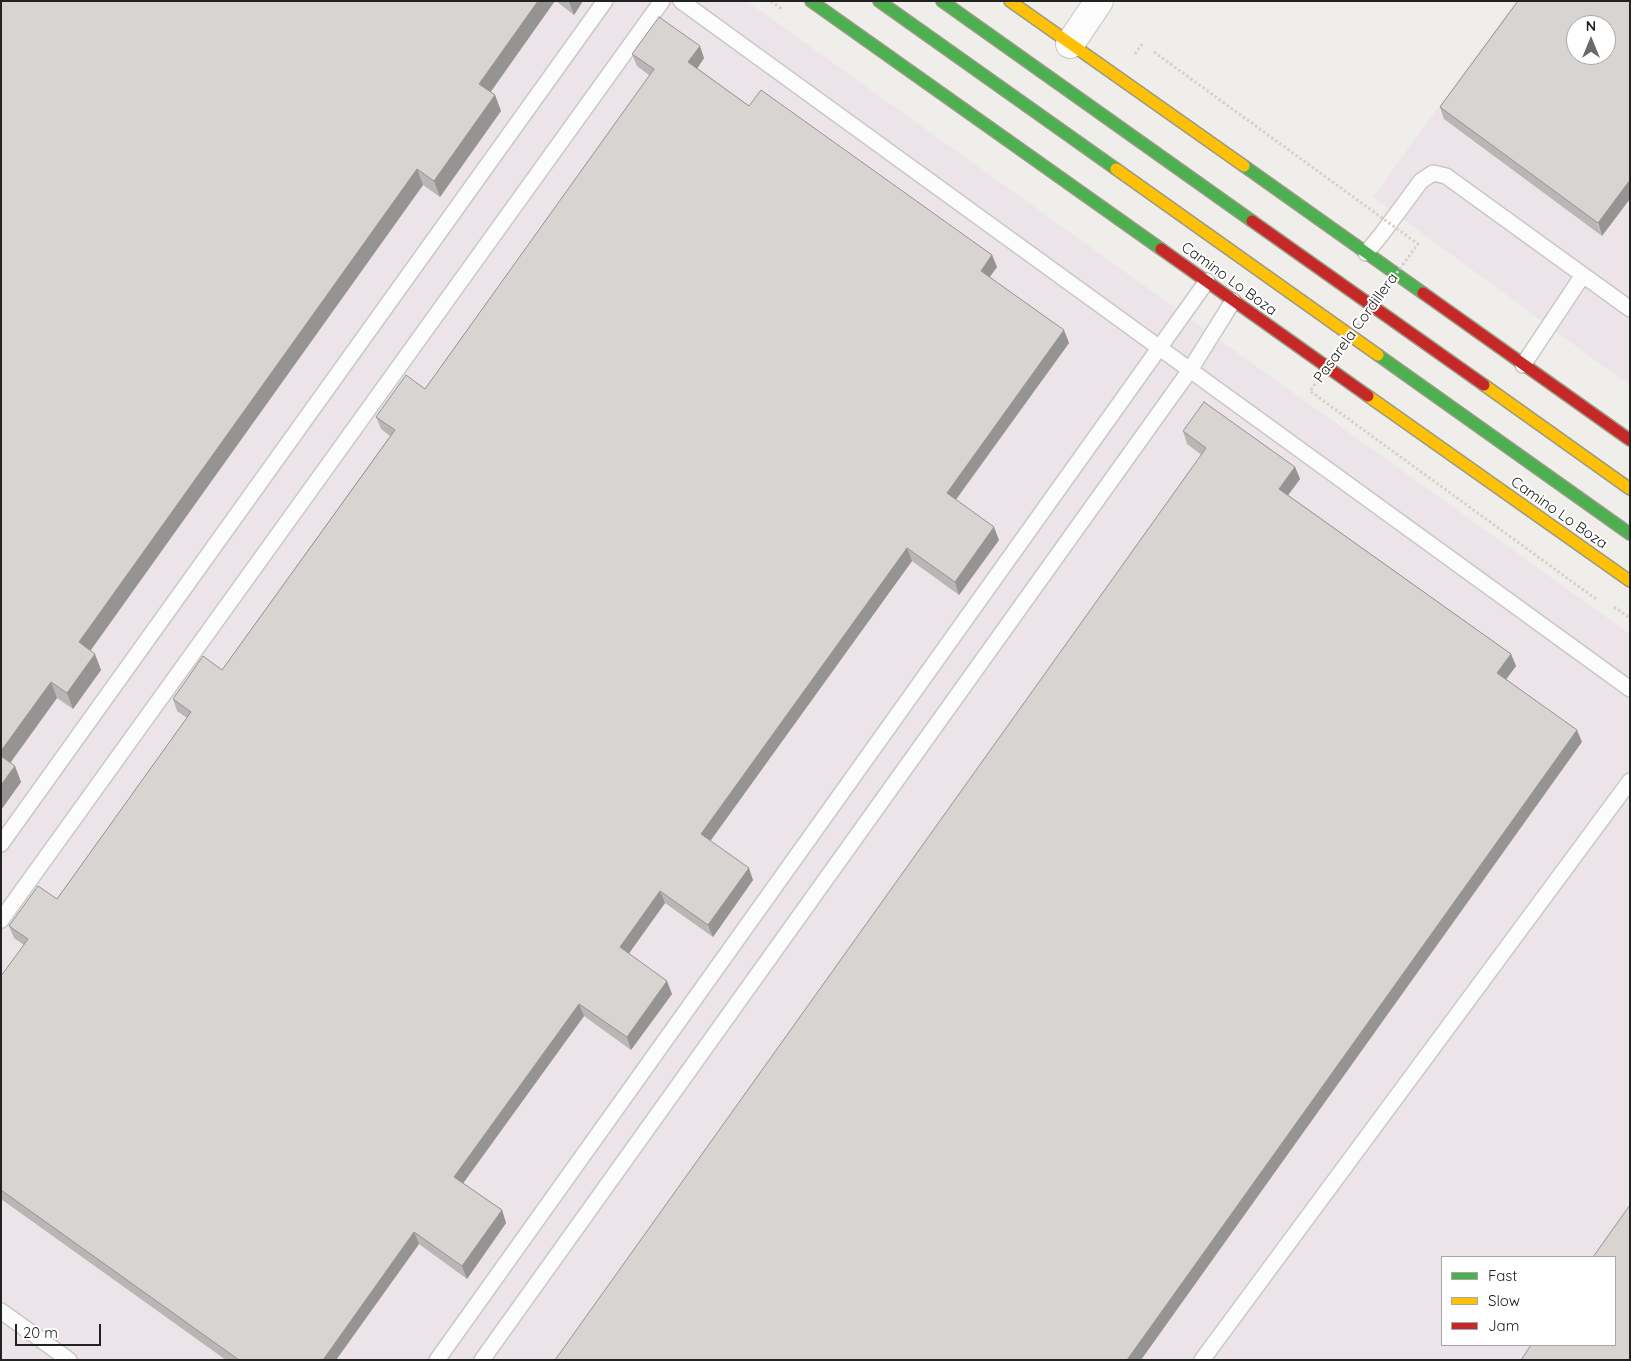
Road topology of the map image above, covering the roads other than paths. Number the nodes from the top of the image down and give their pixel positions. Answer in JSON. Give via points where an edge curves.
{"nodes":[{"id":1,"x":605,"y":1,"type":"edge"},
{"id":2,"x":662,"y":1,"type":"edge"},
{"id":3,"x":681,"y":1,"type":"edge"},
{"id":4,"x":811,"y":1,"type":"edge"},
{"id":5,"x":879,"y":1,"type":"edge"},
{"id":6,"x":942,"y":1,"type":"edge"},
{"id":7,"x":1010,"y":1,"type":"edge"},
{"id":8,"x":1099,"y":1,"type":"edge"},
{"id":9,"x":1070,"y":44,"type":"junction"},
{"id":10,"x":1366,"y":253,"type":"junction"},
{"id":11,"x":1583,"y":275,"type":"junction"},
{"id":12,"x":1207,"y":281,"type":"junction"},
{"id":13,"x":1233,"y":301,"type":"junction"},
{"id":14,"x":1630,"y":309,"type":"edge"},
{"id":15,"x":1160,"y":349,"type":"junction"},
{"id":16,"x":1523,"y":365,"type":"junction"},
{"id":17,"x":1190,"y":370,"type":"junction"},
{"id":18,"x":1630,"y":440,"type":"edge"},
{"id":19,"x":1630,"y":489,"type":"edge"},
{"id":20,"x":1630,"y":534,"type":"edge"},
{"id":21,"x":1630,"y":581,"type":"edge"},
{"id":22,"x":1630,"y":689,"type":"edge"},
{"id":23,"x":1630,"y":781,"type":"edge"},
{"id":24,"x":1,"y":844,"type":"edge"},
{"id":25,"x":1,"y":920,"type":"edge"},
{"id":26,"x":1,"y":1312,"type":"edge"},
{"id":27,"x":69,"y":1360,"type":"edge"},
{"id":28,"x":436,"y":1360,"type":"edge"},
{"id":29,"x":482,"y":1360,"type":"edge"},
{"id":30,"x":1202,"y":1360,"type":"edge"}],
"edges":[{"from":1,"to":24,"type":"lane"},
{"from":2,"to":25,"type":"lane"},
{"from":3,"to":15,"type":"lane"},
{"from":4,"to":12,"type":"main road","name":"Camino Lo Boza"},
{"from":5,"to":20,"type":"main road"},
{"from":6,"to":19,"type":"main road"},
{"from":7,"to":9,"type":"main road"},
{"from":8,"to":9,"type":"street"},
{"from":9,"to":10,"type":"main road"},
{"from":10,"to":11,"type":"lane","via":[[1420,181],[1434,173],[1446,176]]},
{"from":10,"to":16,"type":"main road"},
{"from":11,"to":14,"type":"lane"},
{"from":11,"to":16,"type":"lane"},
{"from":12,"to":13,"type":"main road","name":"Camino Lo Boza"},
{"from":12,"to":15,"type":"lane"},
{"from":13,"to":17,"type":"lane"},
{"from":13,"to":21,"type":"main road","name":"Camino Lo Boza"},
{"from":15,"to":17,"type":"lane"},
{"from":15,"to":28,"type":"lane"},
{"from":16,"to":18,"type":"main road"},
{"from":17,"to":22,"type":"lane"},
{"from":17,"to":29,"type":"lane"},
{"from":23,"to":30,"type":"lane"},
{"from":26,"to":27,"type":"lane"}]}
